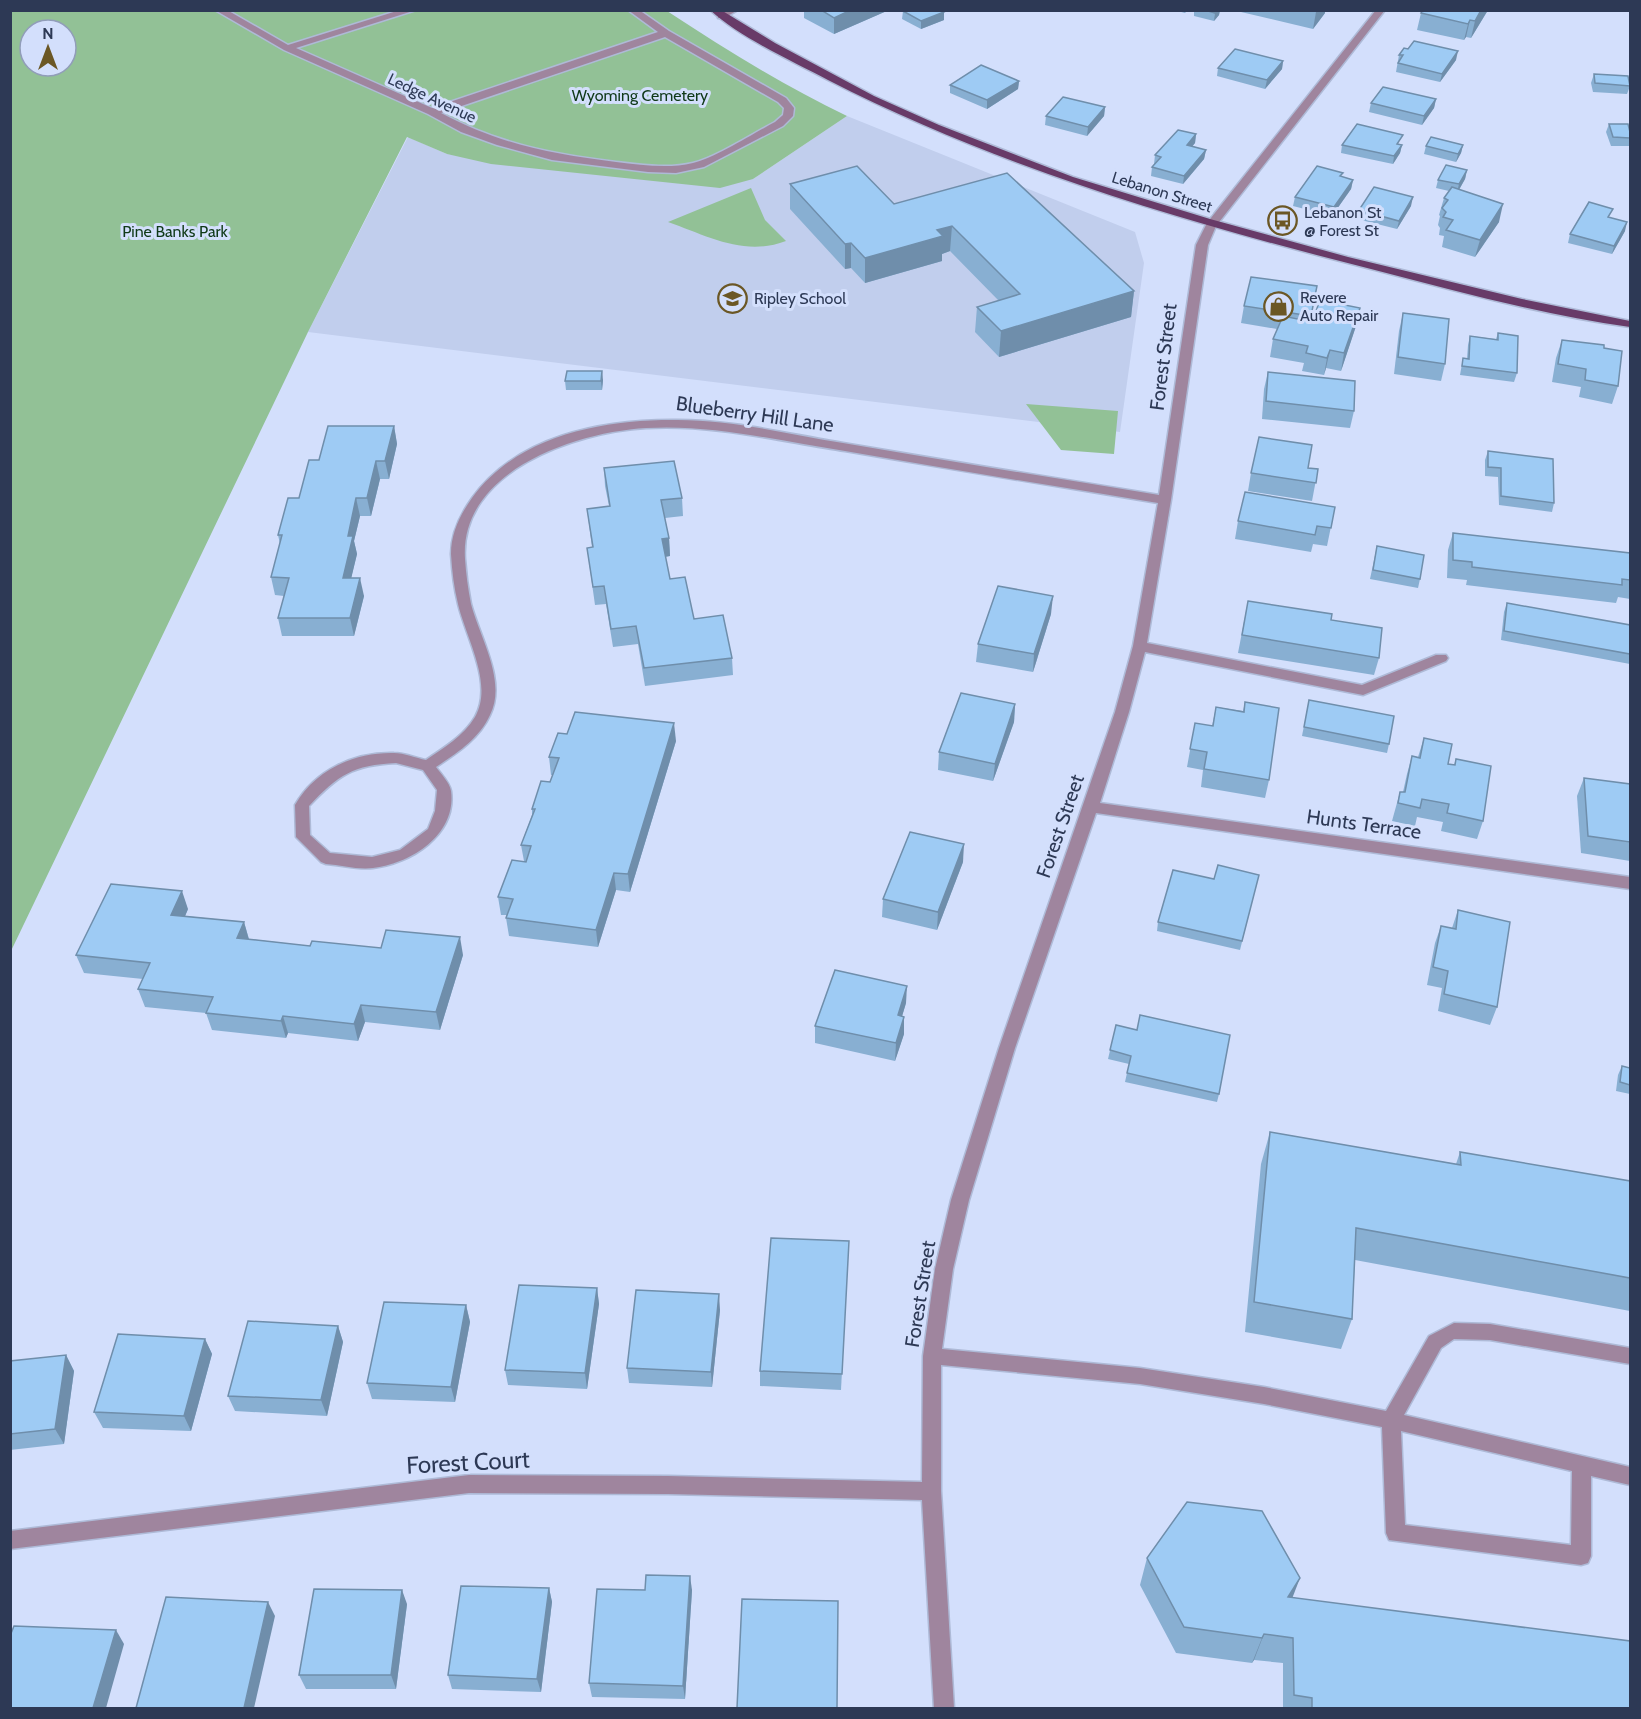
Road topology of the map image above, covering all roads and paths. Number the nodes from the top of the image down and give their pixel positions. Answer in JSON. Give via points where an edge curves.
{"nodes":[{"id":1,"x":219,"y":10,"type":"edge"},
{"id":2,"x":412,"y":10,"type":"edge"},
{"id":3,"x":632,"y":10,"type":"edge"},
{"id":4,"x":734,"y":10,"type":"edge"},
{"id":5,"x":1381,"y":10,"type":"edge"},
{"id":6,"x":718,"y":13,"type":"edge"},
{"id":7,"x":666,"y":33,"type":"junction"},
{"id":8,"x":287,"y":48,"type":"junction"},
{"id":9,"x":432,"y":112,"type":"junction"},
{"id":10,"x":1211,"y":225,"type":"junction"},
{"id":11,"x":1630,"y":324,"type":"edge"},
{"id":12,"x":1165,"y":500,"type":"junction"},
{"id":13,"x":1140,"y":646,"type":"junction"},
{"id":14,"x":1441,"y":658,"type":"dead end"},
{"id":15,"x":429,"y":766,"type":"junction"},
{"id":16,"x":1091,"y":807,"type":"junction"},
{"id":17,"x":1630,"y":883,"type":"edge"},
{"id":18,"x":932,"y":1356,"type":"junction"},
{"id":19,"x":1630,"y":1356,"type":"edge"},
{"id":20,"x":1390,"y":1420,"type":"junction"},
{"id":21,"x":1582,"y":1465,"type":"junction"},
{"id":22,"x":1630,"y":1476,"type":"edge"},
{"id":23,"x":931,"y":1491,"type":"junction"},
{"id":24,"x":10,"y":1540,"type":"edge"},
{"id":25,"x":944,"y":1708,"type":"edge"}],
"edges":[{"from":1,"to":8,"type":"street","name":"Ledge Avenue"},
{"from":2,"to":8,"type":"street"},
{"from":3,"to":7,"type":"street"},
{"from":4,"to":6,"type":"street"},
{"from":5,"to":10,"type":"street","name":"Forest Street"},
{"from":6,"to":10,"type":"main road","name":"Lebanon Street","via":[[840,83],[933,127],[1126,200]]},
{"from":7,"to":9,"type":"street"},
{"from":7,"to":9,"type":"street","name":"Ledge Avenue","via":[[782,100],[790,112],[779,124],[696,167],[676,170],[595,164],[528,152],[481,137]]},
{"from":8,"to":9,"type":"street","name":"Ledge Avenue"},
{"from":10,"to":11,"type":"main road","name":"Lebanon Street","via":[[1507,299]]},
{"from":10,"to":12,"type":"street","name":"Forest Street","via":[[1196,272]]},
{"from":12,"to":13,"type":"street","name":"Forest Street"},
{"from":12,"to":15,"type":"street","name":"Blueberry Hill Lane","via":[[701,424],[656,422],[612,426],[571,436],[526,454],[502,472],[468,515],[459,540],[459,563],[463,594],[487,680],[487,706],[458,744]]},
{"from":13,"to":14,"type":"street","via":[[1364,690]]},
{"from":13,"to":16,"type":"street","name":"Forest Street"},
{"from":15,"to":15,"type":"street","via":[[396,758],[365,759],[329,774],[302,805],[303,837],[326,858],[372,863],[405,854],[434,832],[442,811],[444,790]]},
{"from":16,"to":17,"type":"street","name":"Hunts Terrace"},
{"from":16,"to":18,"type":"street","name":"Forest Street","via":[[1007,1048],[960,1200],[944,1269]]},
{"from":18,"to":20,"type":"street","via":[[1142,1376]]},
{"from":18,"to":23,"type":"street","name":"Forest Street"},
{"from":19,"to":20,"type":"street","via":[[1467,1329],[1445,1332],[1435,1342]]},
{"from":20,"to":21,"type":"street"},
{"from":20,"to":21,"type":"street","via":[[1396,1533],[1581,1556]]},
{"from":21,"to":22,"type":"street"},
{"from":23,"to":24,"type":"street","name":"Forest Court","via":[[469,1484]]},
{"from":23,"to":25,"type":"street","name":"Forest Street"}]}
